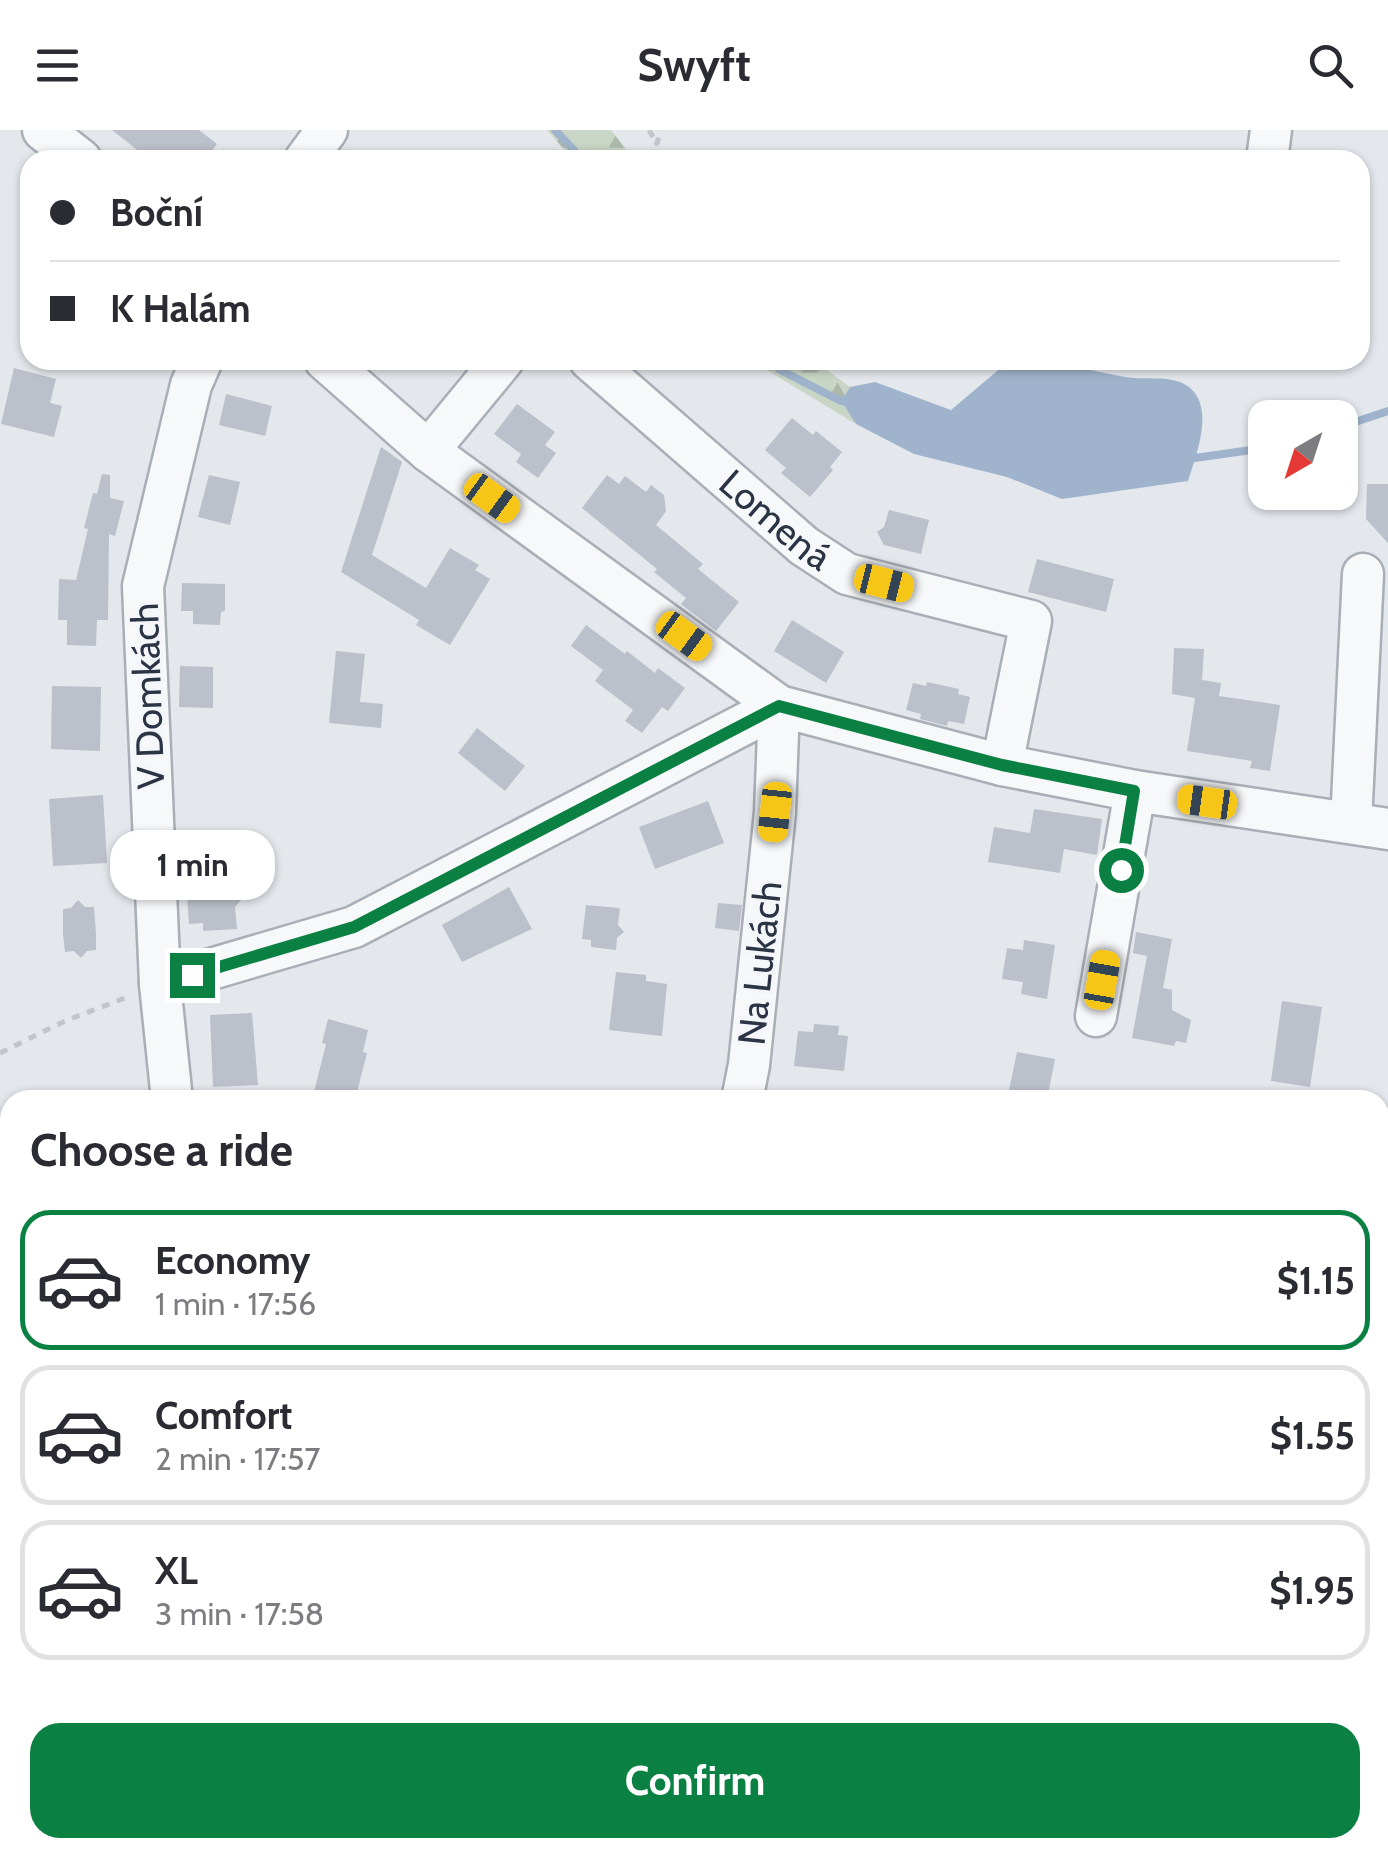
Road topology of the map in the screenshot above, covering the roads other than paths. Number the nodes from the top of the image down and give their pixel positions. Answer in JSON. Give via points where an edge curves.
{"nodes":[{"id":1,"x":44,"y":130,"type":"edge"},
{"id":2,"x":328,"y":130,"type":"edge"},
{"id":3,"x":69,"y":150,"type":"edge"},
{"id":4,"x":313,"y":150,"type":"edge"},
{"id":5,"x":198,"y":370,"type":"edge"},
{"id":6,"x":336,"y":370,"type":"edge"},
{"id":7,"x":495,"y":370,"type":"edge"},
{"id":8,"x":602,"y":370,"type":"edge"},
{"id":9,"x":428,"y":451,"type":"junction"},
{"id":10,"x":1363,"y":574,"type":"dead end"},
{"id":11,"x":779,"y":706,"type":"junction"},
{"id":12,"x":1002,"y":765,"type":"junction"},
{"id":13,"x":1134,"y":791,"type":"junction"},
{"id":14,"x":1369,"y":826,"type":"edge"},
{"id":15,"x":160,"y":984,"type":"junction"},
{"id":16,"x":1096,"y":1016,"type":"dead end"},
{"id":17,"x":171,"y":1090,"type":"edge"},
{"id":18,"x":744,"y":1090,"type":"edge"}],
"edges":[{"from":1,"to":3,"type":"street"},
{"from":2,"to":4,"type":"street"},
{"from":5,"to":15,"type":"street","name":"V Domkách","via":[[143,586]]},
{"from":6,"to":9,"type":"street"},
{"from":7,"to":9,"type":"street"},
{"from":8,"to":12,"type":"street","name":"Lomená","via":[[804,546],[847,574],[1031,620]]},
{"from":9,"to":11,"type":"street"},
{"from":10,"to":14,"type":"street"},
{"from":11,"to":12,"type":"street"},
{"from":11,"to":15,"type":"street","via":[[354,927]]},
{"from":11,"to":18,"type":"street","name":"Na Lukách","via":[[775,812]]},
{"from":12,"to":13,"type":"street"},
{"from":13,"to":14,"type":"street"},
{"from":13,"to":16,"type":"street"},
{"from":15,"to":17,"type":"street","name":"V Domkách"}]}
